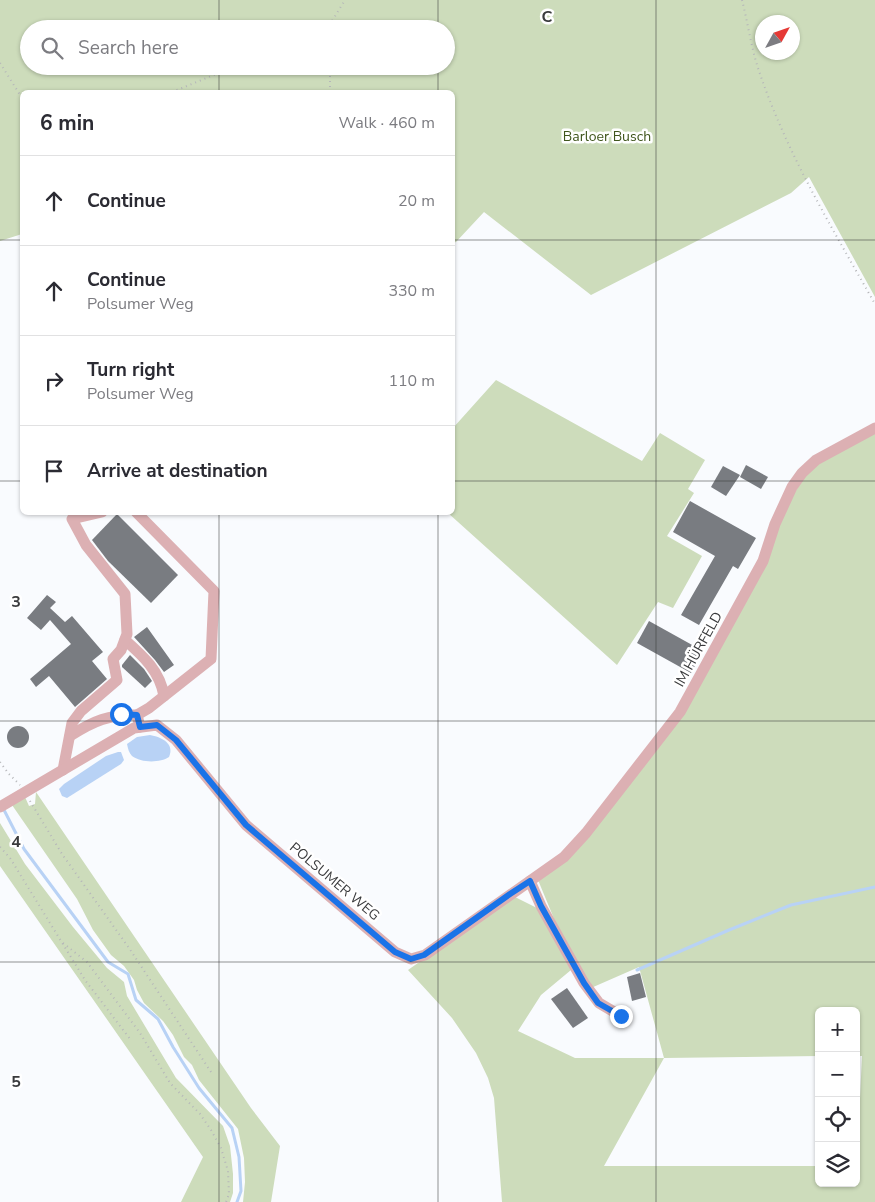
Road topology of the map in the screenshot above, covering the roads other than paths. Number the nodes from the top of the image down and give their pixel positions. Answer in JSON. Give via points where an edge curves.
{"nodes":[{"id":1,"x":875,"y":428,"type":"edge"},
{"id":2,"x":87,"y":515,"type":"edge"},
{"id":3,"x":139,"y":515,"type":"edge"},
{"id":4,"x":125,"y":640,"type":"junction"},
{"id":5,"x":164,"y":696,"type":"junction"},
{"id":6,"x":137,"y":715,"type":"junction"},
{"id":7,"x":140,"y":727,"type":"junction"},
{"id":8,"x":70,"y":736,"type":"junction"},
{"id":9,"x":64,"y":770,"type":"junction"},
{"id":10,"x":0,"y":807,"type":"edge"},
{"id":11,"x":530,"y":881,"type":"junction"},
{"id":12,"x":621,"y":1016,"type":"dead end"}],
"edges":[{"from":1,"to":11,"type":"street","name":"IM HÜRFELD","via":[[816,460],[792,486],[763,561],[680,712],[581,839],[564,857]]},
{"from":2,"to":4,"type":"street","via":[[72,518],[86,545],[125,594]]},
{"from":3,"to":5,"type":"street","via":[[214,592],[211,659]]},
{"from":4,"to":5,"type":"street","via":[[156,671]]},
{"from":4,"to":8,"type":"street","via":[[113,659],[117,680],[81,711],[72,723]]},
{"from":5,"to":6,"type":"street"},
{"from":6,"to":7,"type":"street"},
{"from":6,"to":8,"type":"street","via":[[121,714],[101,719]]},
{"from":7,"to":9,"type":"street"},
{"from":7,"to":11,"type":"street","name":"POLSUMER WEG","via":[[157,725],[176,740],[246,825],[395,952],[411,959],[424,955]]},
{"from":8,"to":9,"type":"street"},
{"from":9,"to":10,"type":"street"},
{"from":11,"to":12,"type":"street","via":[[584,983],[598,1003]]}]}
